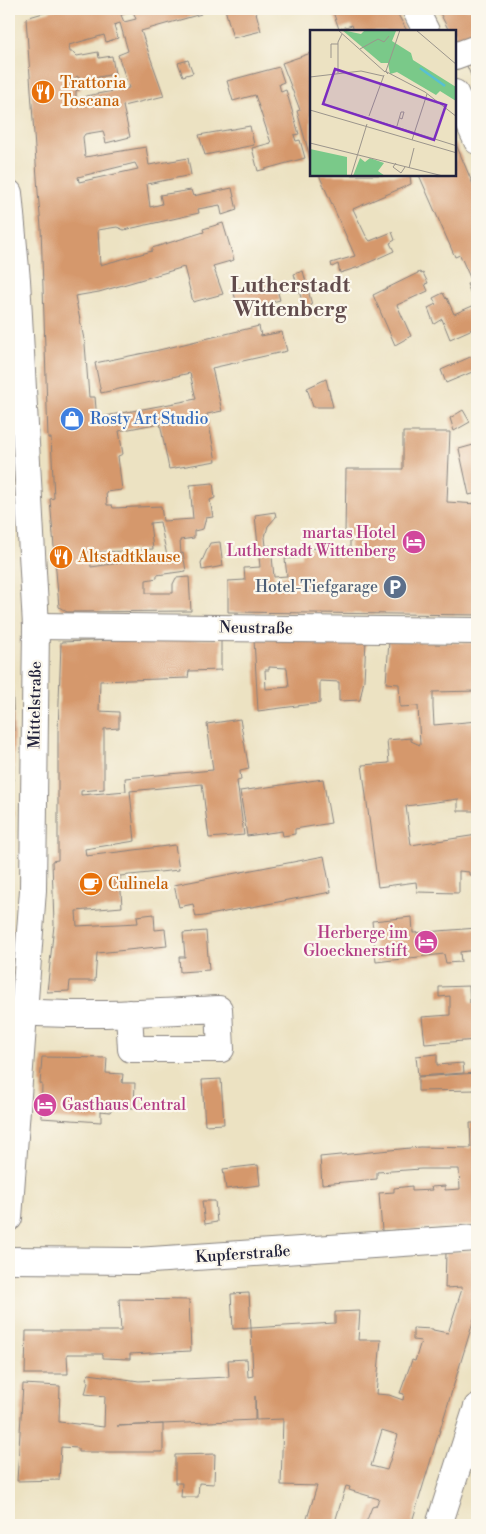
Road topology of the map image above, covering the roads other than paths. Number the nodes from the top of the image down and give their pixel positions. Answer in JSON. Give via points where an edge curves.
{"nodes":[{"id":1,"x":415,"y":9,"type":"edge"},
{"id":2,"x":426,"y":30,"type":"edge"},
{"id":3,"x":477,"y":48,"type":"edge"},
{"id":4,"x":456,"y":56,"type":"edge"},
{"id":5,"x":456,"y":95,"type":"edge"},
{"id":6,"x":477,"y":141,"type":"edge"},
{"id":7,"x":9,"y":193,"type":"edge"},
{"id":8,"x":36,"y":626,"type":"junction"},
{"id":9,"x":477,"y":630,"type":"edge"},
{"id":10,"x":20,"y":912,"type":"edge"},
{"id":11,"x":24,"y":1012,"type":"junction"},
{"id":12,"x":129,"y":1013,"type":"dead end"},
{"id":13,"x":9,"y":1218,"type":"edge"},
{"id":14,"x":477,"y":1238,"type":"edge"},
{"id":15,"x":9,"y":1260,"type":"edge"},
{"id":16,"x":477,"y":1407,"type":"edge"},
{"id":17,"x":439,"y":1525,"type":"edge"}],
"edges":[{"from":1,"to":2,"type":"street"},
{"from":3,"to":4,"type":"street"},
{"from":5,"to":6,"type":"street"},
{"from":7,"to":8,"type":"street","name":"Mittelstraße","via":[[17,280]]},
{"from":8,"to":9,"type":"street","name":"Neustraße"},
{"from":8,"to":10,"type":"street","name":"Mittelstraße"},
{"from":10,"to":11,"type":"street","name":"Mittelstraße"},
{"from":11,"to":12,"type":"street"},
{"from":11,"to":13,"type":"street","name":"Mittelstraße"},
{"from":14,"to":15,"type":"street","name":"Kupferstraße","via":[[136,1261]]},
{"from":16,"to":17,"type":"street"}]}
